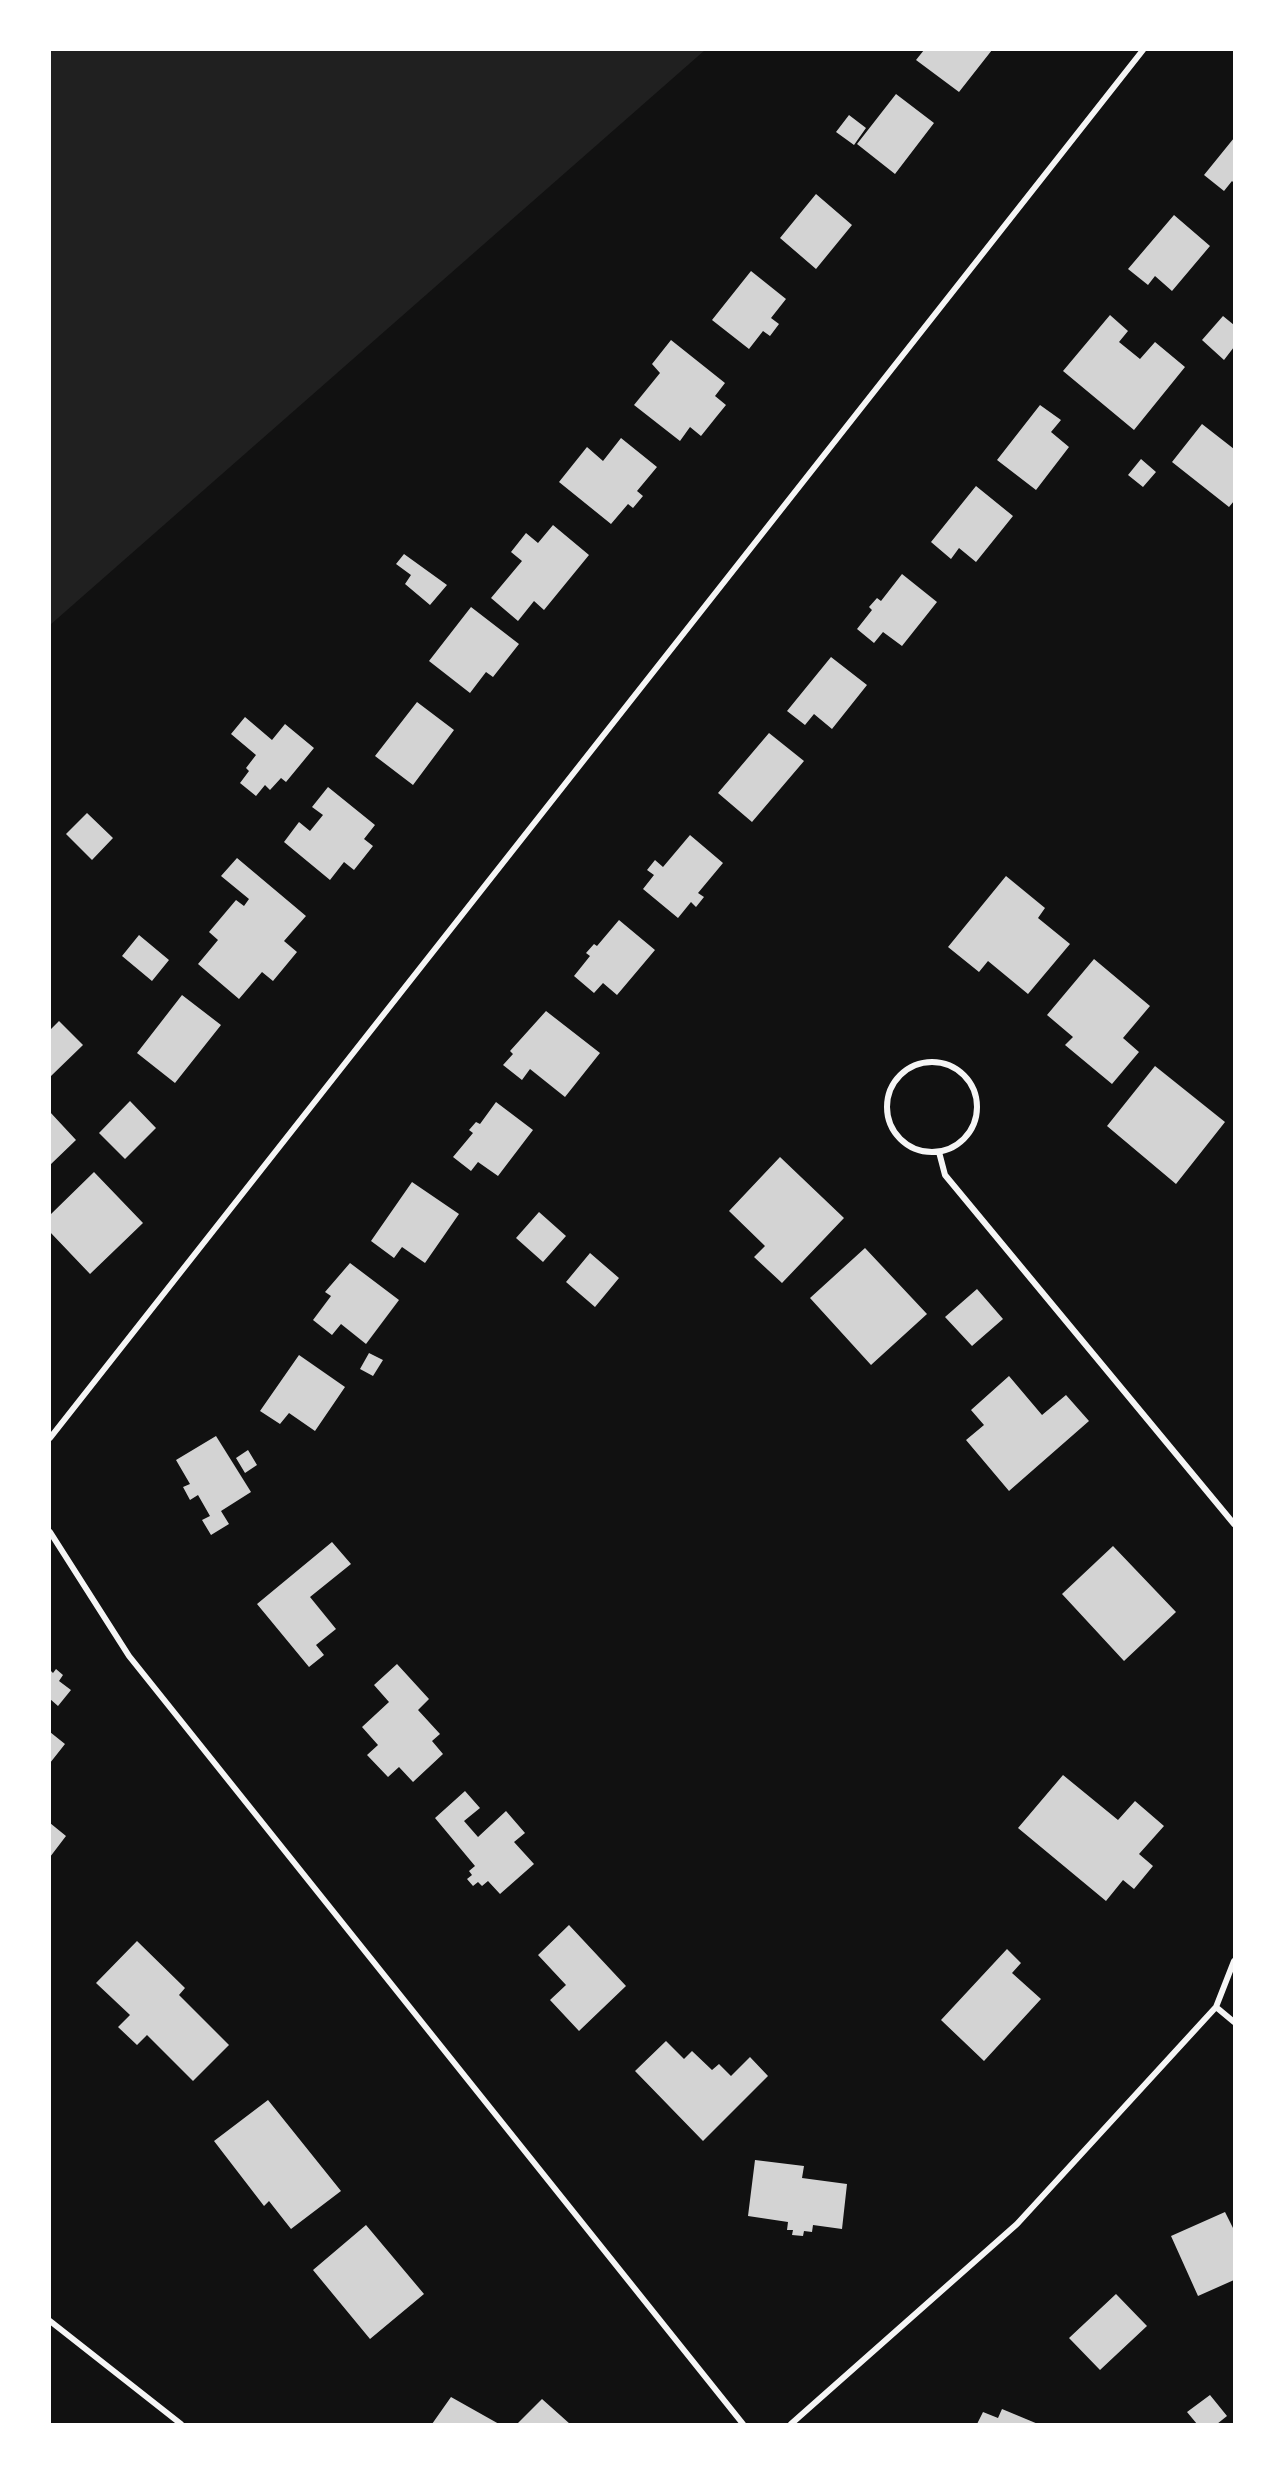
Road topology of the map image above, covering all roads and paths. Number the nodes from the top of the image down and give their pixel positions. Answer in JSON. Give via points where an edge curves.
{"nodes":[{"id":1,"x":1143,"y":50,"type":"edge"},
{"id":2,"x":939,"y":1152,"type":"junction"},
{"id":3,"x":50,"y":1438,"type":"edge"},
{"id":4,"x":1234,"y":1524,"type":"edge"},
{"id":5,"x":50,"y":1532,"type":"edge"},
{"id":6,"x":1234,"y":1961,"type":"edge"},
{"id":7,"x":1216,"y":2007,"type":"junction"},
{"id":8,"x":1234,"y":2022,"type":"edge"},
{"id":9,"x":50,"y":2321,"type":"edge"},
{"id":10,"x":181,"y":2424,"type":"edge"},
{"id":11,"x":743,"y":2424,"type":"edge"},
{"id":12,"x":791,"y":2424,"type":"edge"}],
"edges":[{"from":1,"to":3,"type":"street"},
{"from":2,"to":2,"type":"street","via":[[956,1146],[969,1135],[977,1101],[971,1084],[959,1071],[943,1064],[925,1063],[909,1068],[896,1080],[888,1096],[887,1113],[893,1130],[905,1144],[921,1151]]},
{"from":2,"to":4,"type":"street","via":[[945,1175]]},
{"from":5,"to":11,"type":"street","via":[[129,1656]]},
{"from":6,"to":7,"type":"street"},
{"from":7,"to":8,"type":"street"},
{"from":7,"to":12,"type":"street","via":[[1017,2224]]},
{"from":9,"to":10,"type":"street"}]}
